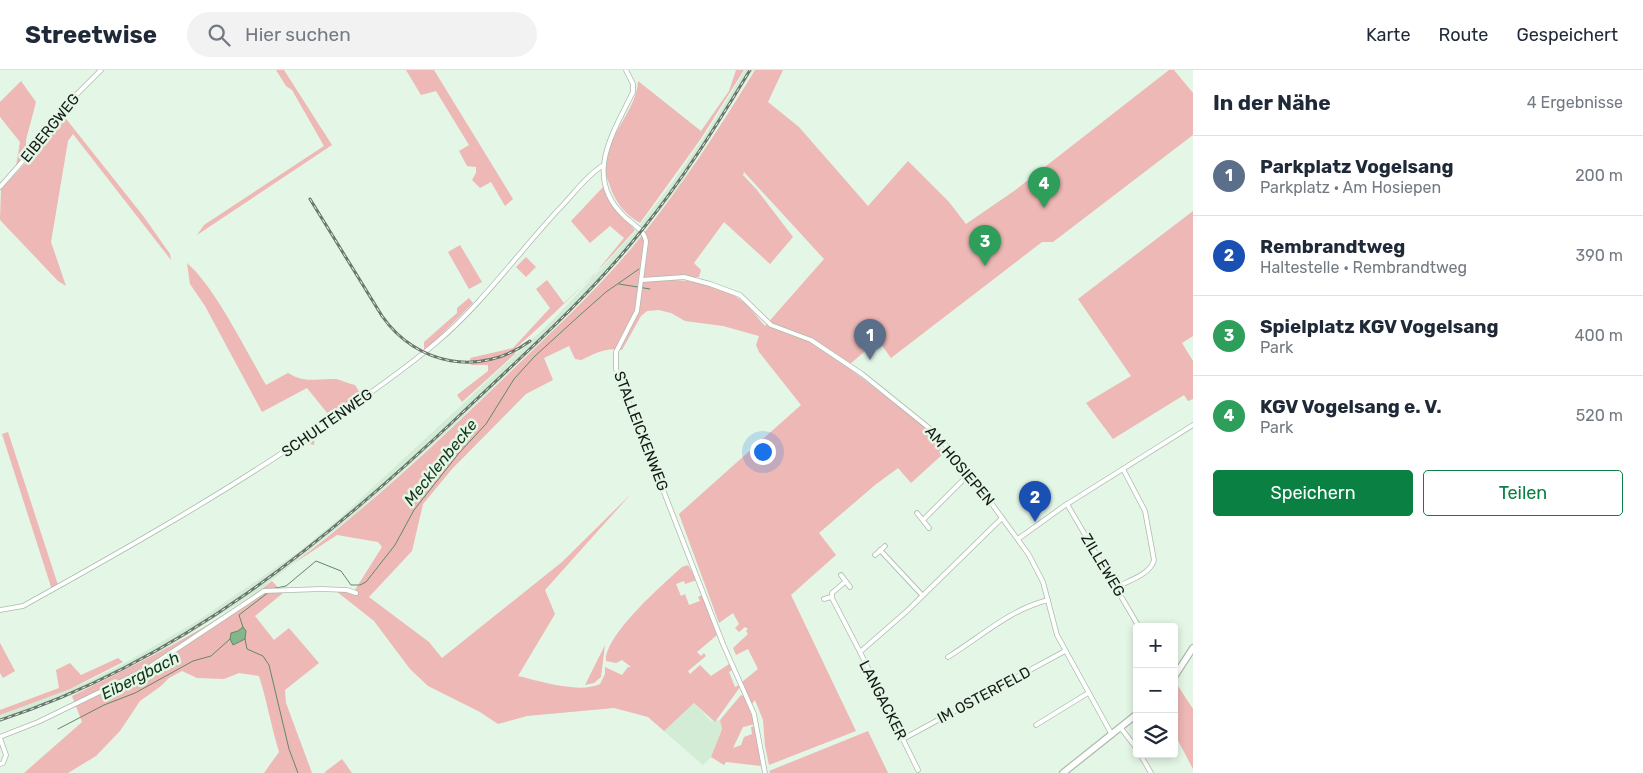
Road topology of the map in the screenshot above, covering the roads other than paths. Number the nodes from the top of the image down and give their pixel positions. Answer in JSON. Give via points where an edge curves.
{"nodes":[{"id":1,"x":101,"y":70,"type":"edge"},
{"id":2,"x":626,"y":70,"type":"edge"},
{"id":3,"x":602,"y":166,"type":"junction"},
{"id":4,"x":0,"y":187,"type":"edge"},
{"id":5,"x":642,"y":282,"type":"junction"},
{"id":6,"x":1193,"y":425,"type":"edge"},
{"id":7,"x":1123,"y":469,"type":"junction"},
{"id":8,"x":969,"y":474,"type":"junction"},
{"id":9,"x":1067,"y":504,"type":"junction"},
{"id":10,"x":917,"y":513,"type":"dead end"},
{"id":11,"x":1002,"y":518,"type":"junction"},
{"id":12,"x":923,"y":520,"type":"junction"},
{"id":13,"x":929,"y":528,"type":"dead end"},
{"id":14,"x":1018,"y":540,"type":"junction"},
{"id":15,"x":885,"y":546,"type":"dead end"},
{"id":16,"x":880,"y":550,"type":"junction"},
{"id":17,"x":875,"y":555,"type":"dead end"},
{"id":18,"x":841,"y":575,"type":"dead end"},
{"id":19,"x":845,"y":582,"type":"junction"},
{"id":20,"x":850,"y":587,"type":"dead end"},
{"id":21,"x":1117,"y":587,"type":"junction"},
{"id":22,"x":356,"y":593,"type":"dead end"},
{"id":23,"x":922,"y":595,"type":"junction"},
{"id":24,"x":831,"y":597,"type":"junction"},
{"id":25,"x":824,"y":599,"type":"dead end"},
{"id":26,"x":1048,"y":600,"type":"junction"},
{"id":27,"x":0,"y":610,"type":"edge"},
{"id":28,"x":1137,"y":623,"type":"edge"},
{"id":29,"x":1193,"y":648,"type":"edge"},
{"id":30,"x":1066,"y":651,"type":"junction"},
{"id":31,"x":860,"y":652,"type":"junction"},
{"id":32,"x":948,"y":657,"type":"dead end"},
{"id":33,"x":1178,"y":670,"type":"edge"},
{"id":34,"x":1088,"y":693,"type":"junction"},
{"id":35,"x":1133,"y":717,"type":"edge"},
{"id":36,"x":1036,"y":725,"type":"dead end"},
{"id":37,"x":1120,"y":727,"type":"junction"},
{"id":38,"x":1111,"y":734,"type":"junction"},
{"id":39,"x":0,"y":737,"type":"edge"},
{"id":40,"x":903,"y":739,"type":"junction"},
{"id":41,"x":1133,"y":744,"type":"edge"},
{"id":42,"x":1142,"y":758,"type":"edge"},
{"id":43,"x":0,"y":764,"type":"edge"},
{"id":44,"x":918,"y":770,"type":"dead end"},
{"id":45,"x":765,"y":773,"type":"edge"},
{"id":46,"x":1062,"y":773,"type":"edge"},
{"id":47,"x":1151,"y":773,"type":"edge"}],
"edges":[{"from":1,"to":4,"type":"street","name":"EIBERGWEG","via":[[66,105]]},
{"from":2,"to":3,"type":"street","via":[[634,84],[633,92]]},
{"from":3,"to":5,"type":"street","name":"STALLEICKENWEG","via":[[617,209],[645,236]]},
{"from":3,"to":27,"type":"street","name":"SCHULTENWEG","via":[[529,241],[448,332],[362,399],[209,500],[23,606]]},
{"from":5,"to":8,"type":"street","name":"AM HOSIEPEN","via":[[684,277],[740,295],[771,325],[805,336],[889,395],[934,432]]},
{"from":5,"to":45,"type":"street","name":"STALLEICKENWEG","via":[[636,311],[616,352],[616,369],[721,639],[754,714]]},
{"from":6,"to":7,"type":"street"},
{"from":7,"to":9,"type":"street"},
{"from":7,"to":21,"type":"street","via":[[1145,511],[1154,560],[1147,571]]},
{"from":8,"to":11,"type":"street","name":"AM HOSIEPEN"},
{"from":8,"to":12,"type":"street"},
{"from":9,"to":14,"type":"street"},
{"from":9,"to":21,"type":"street","name":"ZILLEWEG"},
{"from":10,"to":12,"type":"street"},
{"from":11,"to":14,"type":"street","name":"AM HOSIEPEN"},
{"from":11,"to":23,"type":"street","name":"LANGACKER"},
{"from":12,"to":13,"type":"street"},
{"from":14,"to":26,"type":"street","name":"AM HOSIEPEN","via":[[1038,572]]},
{"from":15,"to":16,"type":"street"},
{"from":16,"to":17,"type":"street"},
{"from":16,"to":23,"type":"street"},
{"from":18,"to":19,"type":"street"},
{"from":19,"to":20,"type":"street"},
{"from":19,"to":24,"type":"street"},
{"from":21,"to":28,"type":"street","name":"ZILLEWEG"},
{"from":22,"to":39,"type":"street","via":[[321,589],[258,594],[145,670]]},
{"from":23,"to":31,"type":"street","name":"LANGACKER"},
{"from":24,"to":25,"type":"street"},
{"from":24,"to":31,"type":"street"},
{"from":26,"to":30,"type":"street","name":"AM HOSIEPEN","via":[[1057,635]]},
{"from":26,"to":32,"type":"street","via":[[1012,612]]},
{"from":29,"to":33,"type":"street"},
{"from":30,"to":34,"type":"street","name":"AM HOSIEPEN"},
{"from":30,"to":40,"type":"street","name":"IM OSTERFELD"},
{"from":31,"to":40,"type":"street","name":"LANGACKER"},
{"from":34,"to":36,"type":"street"},
{"from":34,"to":38,"type":"street","name":"AM HOSIEPEN"},
{"from":35,"to":37,"type":"street"},
{"from":37,"to":38,"type":"street"},
{"from":37,"to":41,"type":"street"},
{"from":38,"to":46,"type":"street"},
{"from":39,"to":43,"type":"street","via":[[6,754]]},
{"from":40,"to":44,"type":"street","name":"LANGACKER"},
{"from":42,"to":47,"type":"street"}]}
